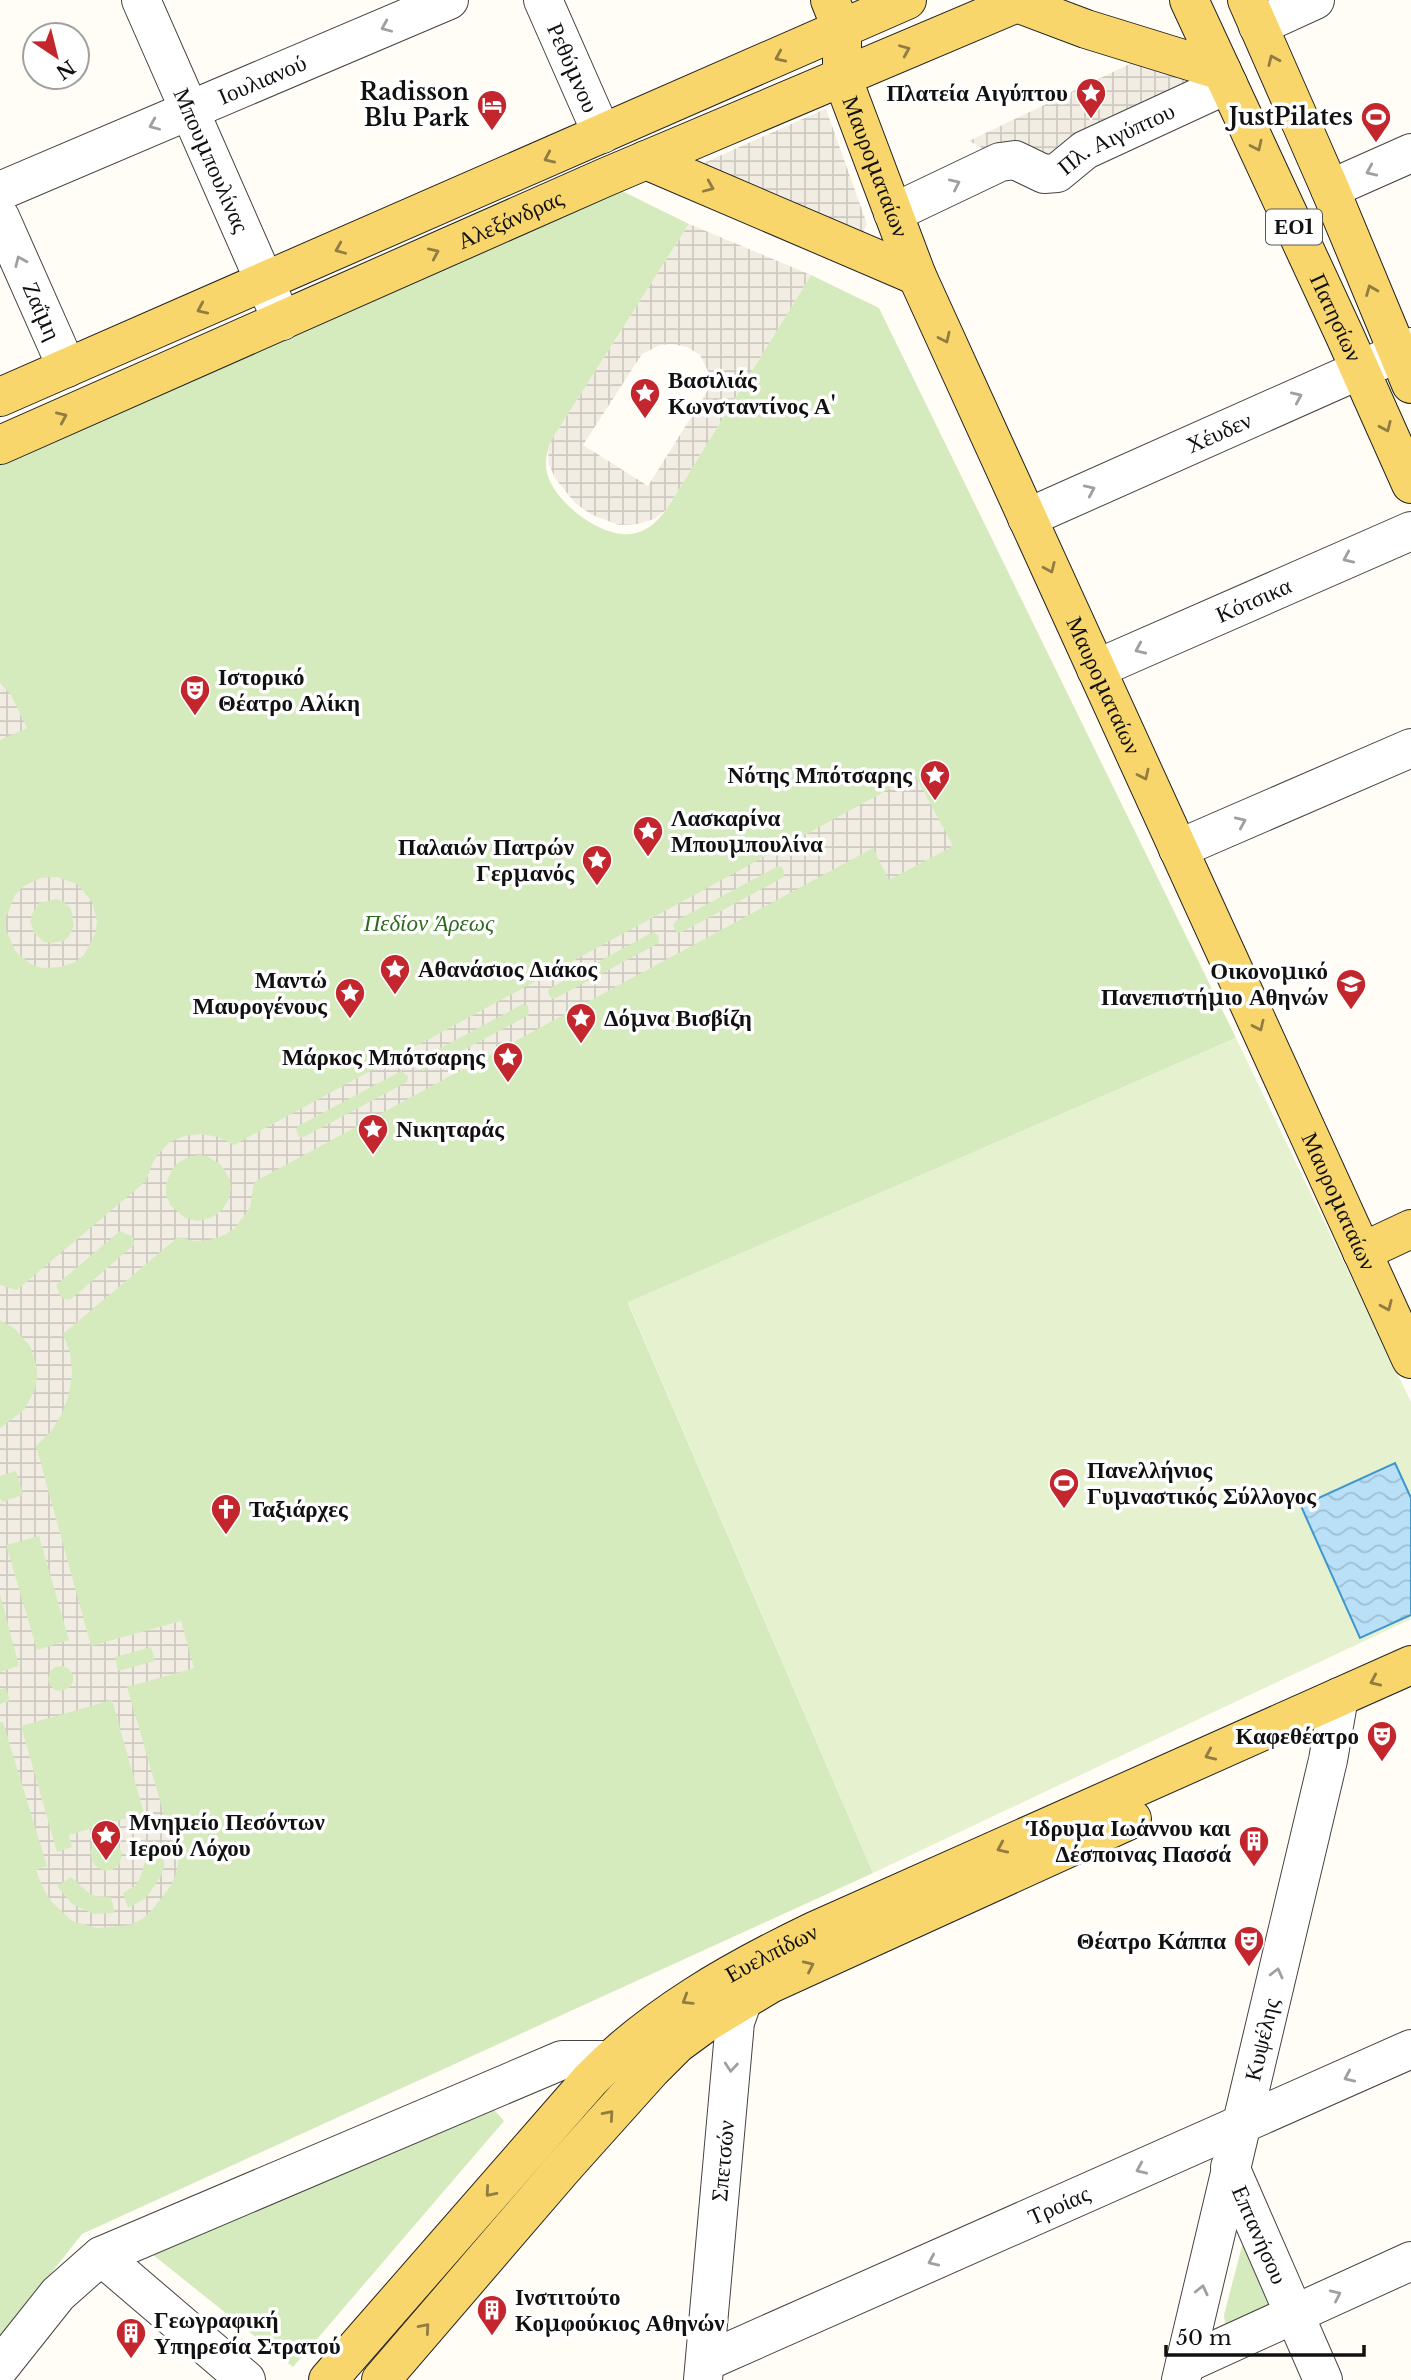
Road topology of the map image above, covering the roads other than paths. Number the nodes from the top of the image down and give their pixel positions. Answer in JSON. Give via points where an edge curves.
{"nodes":[{"id":1,"x":141,"y":0,"type":"edge"},
{"id":2,"x":449,"y":0,"type":"edge"},
{"id":3,"x":543,"y":0,"type":"edge"},
{"id":4,"x":908,"y":0,"type":"edge"},
{"id":5,"x":1189,"y":0,"type":"edge"},
{"id":6,"x":1315,"y":0,"type":"edge"},
{"id":7,"x":1021,"y":1,"type":"edge"},
{"id":8,"x":1252,"y":13,"type":"edge"},
{"id":9,"x":836,"y":15,"type":"edge"},
{"id":10,"x":842,"y":77,"type":"junction"},
{"id":11,"x":1225,"y":77,"type":"junction"},
{"id":12,"x":189,"y":110,"type":"junction"},
{"id":13,"x":602,"y":134,"type":"junction"},
{"id":14,"x":1411,"y":153,"type":"edge"},
{"id":15,"x":646,"y":160,"type":"junction"},
{"id":16,"x":1331,"y":189,"type":"junction"},
{"id":17,"x":0,"y":191,"type":"edge"},
{"id":18,"x":893,"y":213,"type":"junction"},
{"id":19,"x":0,"y":217,"type":"edge"},
{"id":20,"x":917,"y":276,"type":"junction"},
{"id":21,"x":265,"y":282,"type":"junction"},
{"id":22,"x":282,"y":321,"type":"junction"},
{"id":23,"x":1406,"y":362,"type":"edge"},
{"id":24,"x":67,"y":368,"type":"junction"},
{"id":25,"x":1360,"y":370,"type":"junction"},
{"id":26,"x":0,"y":397,"type":"edge"},
{"id":27,"x":0,"y":445,"type":"edge"},
{"id":28,"x":1411,"y":484,"type":"edge"},
{"id":29,"x":1027,"y":518,"type":"junction"},
{"id":30,"x":1411,"y":531,"type":"edge"},
{"id":31,"x":1096,"y":669,"type":"junction"},
{"id":32,"x":1411,"y":748,"type":"edge"},
{"id":33,"x":1178,"y":849,"type":"junction"},
{"id":34,"x":1411,"y":1229,"type":"edge"},
{"id":35,"x":1362,"y":1252,"type":"junction"},
{"id":36,"x":1411,"y":1359,"type":"edge"},
{"id":37,"x":1411,"y":1665,"type":"edge"},
{"id":38,"x":1411,"y":1692,"type":"edge"},
{"id":39,"x":1335,"y":1713,"type":"junction"},
{"id":40,"x":772,"y":1951,"type":"junction"},
{"id":41,"x":742,"y":2000,"type":"junction"},
{"id":42,"x":1411,"y":2049,"type":"edge"},
{"id":43,"x":609,"y":2060,"type":"junction"},
{"id":44,"x":1240,"y":2125,"type":"junction"},
{"id":45,"x":535,"y":2140,"type":"junction"},
{"id":46,"x":564,"y":2167,"type":"junction"},
{"id":47,"x":1230,"y":2167,"type":"junction"},
{"id":48,"x":101,"y":2256,"type":"junction"},
{"id":49,"x":1411,"y":2261,"type":"edge"},
{"id":50,"x":1294,"y":2315,"type":"junction"},
{"id":51,"x":0,"y":2367,"type":"edge"},
{"id":52,"x":704,"y":2371,"type":"edge"},
{"id":53,"x":1183,"y":2372,"type":"edge"},
{"id":54,"x":246,"y":2380,"type":"edge"},
{"id":55,"x":328,"y":2380,"type":"edge"},
{"id":56,"x":381,"y":2380,"type":"edge"},
{"id":57,"x":1323,"y":2380,"type":"edge"}],
"edges":[{"from":1,"to":12,"type":"street","name":"Μπουμπουλίνας"},
{"from":2,"to":12,"type":"street","name":"Ιουλιανού","one_way":true},
{"from":3,"to":13,"type":"street","name":"Ρεθύμνου"},
{"from":4,"to":9,"type":"main road","name":"Αλεξάνδρας"},
{"from":5,"to":11,"type":"main road","name":"Πατησίων","number":"ΕΟ1"},
{"from":6,"to":8,"type":"street"},
{"from":10,"to":7,"type":"main road","name":"Αλεξάνδρας","one_way":true},
{"from":7,"to":11,"type":"main road","via":[[1086,29]]},
{"from":16,"to":8,"type":"main road","name":"Πατησίων","number":"ΕΟ1","one_way":true},
{"from":9,"to":10,"type":"main road","name":"Μαυροματαίων"},
{"from":9,"to":13,"type":"main road","name":"Αλεξάνδρας","one_way":true},
{"from":10,"to":15,"type":"main road","name":"Αλεξάνδρας"},
{"from":10,"to":18,"type":"main road","name":"Μαυροματαίων"},
{"from":18,"to":11,"type":"street","name":"Πλ. Αιγύπτου","one_way":true,"via":[[1000,162],[1015,160],[1044,174],[1057,173],[1085,149]]},
{"from":11,"to":25,"type":"main road","name":"Πατησίων","number":"ΕΟ1","one_way":true},
{"from":12,"to":17,"type":"street","name":"Ιουλιανού","one_way":true},
{"from":12,"to":21,"type":"street","name":"Μπουμπουλίνας"},
{"from":13,"to":21,"type":"main road","name":"Αλεξάνδρας","one_way":true},
{"from":14,"to":16,"type":"street","one_way":true},
{"from":15,"to":20,"type":"main road","one_way":true},
{"from":22,"to":15,"type":"main road","name":"Αλεξάνδρας","one_way":true},
{"from":23,"to":16,"type":"main road","name":"Πατησίων","number":"ΕΟ1","one_way":true},
{"from":18,"to":20,"type":"main road","name":"Μαυροματαίων"},
{"from":24,"to":19,"type":"street","name":"Ζαΐμη","one_way":true},
{"from":20,"to":29,"type":"main road","name":"Μαυροματαίων","one_way":true},
{"from":21,"to":22,"type":"street","name":"Μπουμπουλίνας"},
{"from":21,"to":24,"type":"main road","name":"Αλεξάνδρας","one_way":true},
{"from":27,"to":22,"type":"main road","name":"Αλεξάνδρας","one_way":true},
{"from":23,"to":25,"type":"street","name":"Χέυδεν"},
{"from":24,"to":26,"type":"main road","name":"Αλεξάνδρας"},
{"from":25,"to":28,"type":"main road","name":"Πατησίων","number":"ΕΟ1","one_way":true},
{"from":29,"to":25,"type":"street","name":"Χέυδεν","one_way":true},
{"from":29,"to":31,"type":"main road","name":"Μαυροματαίων","one_way":true},
{"from":30,"to":31,"type":"street","name":"Κότσικα","one_way":true},
{"from":31,"to":33,"type":"main road","name":"Μαυροματαίων","one_way":true},
{"from":33,"to":32,"type":"street","one_way":true},
{"from":33,"to":35,"type":"main road","name":"Μαυροματαίων","one_way":true},
{"from":34,"to":35,"type":"main road"},
{"from":35,"to":36,"type":"main road","name":"Μαυροματαίων","one_way":true},
{"from":37,"to":39,"type":"main road","one_way":true},
{"from":38,"to":39,"type":"main road"},
{"from":39,"to":40,"type":"main road","name":"Ευελπίδων","one_way":true},
{"from":41,"to":39,"type":"main road","name":"Ευελπίδων","one_way":true},
{"from":44,"to":39,"type":"street","name":"Κυψέλης","one_way":true,"via":[[1328,1760]]},
{"from":40,"to":41,"type":"street","name":"Σπετσών","via":[[751,1976]]},
{"from":40,"to":43,"type":"main road","name":"Ευελπίδων","one_way":true,"via":[[667,2014]]},
{"from":46,"to":41,"type":"main road","name":"Ευελπίδων","one_way":true,"via":[[677,2044]]},
{"from":41,"to":52,"type":"street","name":"Σπετσών","one_way":true,"via":[[735,2022]]},
{"from":42,"to":44,"type":"street","name":"Τροίας","one_way":true},
{"from":43,"to":45,"type":"main road","name":"Ευελπίδων"},
{"from":43,"to":48,"type":"street","via":[[562,2060]]},
{"from":44,"to":47,"type":"street","name":"Κυψέλης"},
{"from":44,"to":52,"type":"street","name":"Τροίας","one_way":true},
{"from":45,"to":46,"type":"street"},
{"from":45,"to":55,"type":"main road","name":"Ευελπίδων","one_way":true},
{"from":56,"to":46,"type":"main road","name":"Ευελπίδων","one_way":true},
{"from":47,"to":50,"type":"street","name":"Επτανήσου"},
{"from":53,"to":47,"type":"street","name":"Κυψέλης","one_way":true},
{"from":48,"to":51,"type":"street","via":[[58,2294]]},
{"from":48,"to":54,"type":"street"},
{"from":50,"to":49,"type":"street","one_way":true},
{"from":50,"to":53,"type":"street"},
{"from":50,"to":57,"type":"street","name":"Επτανήσου"}]}
